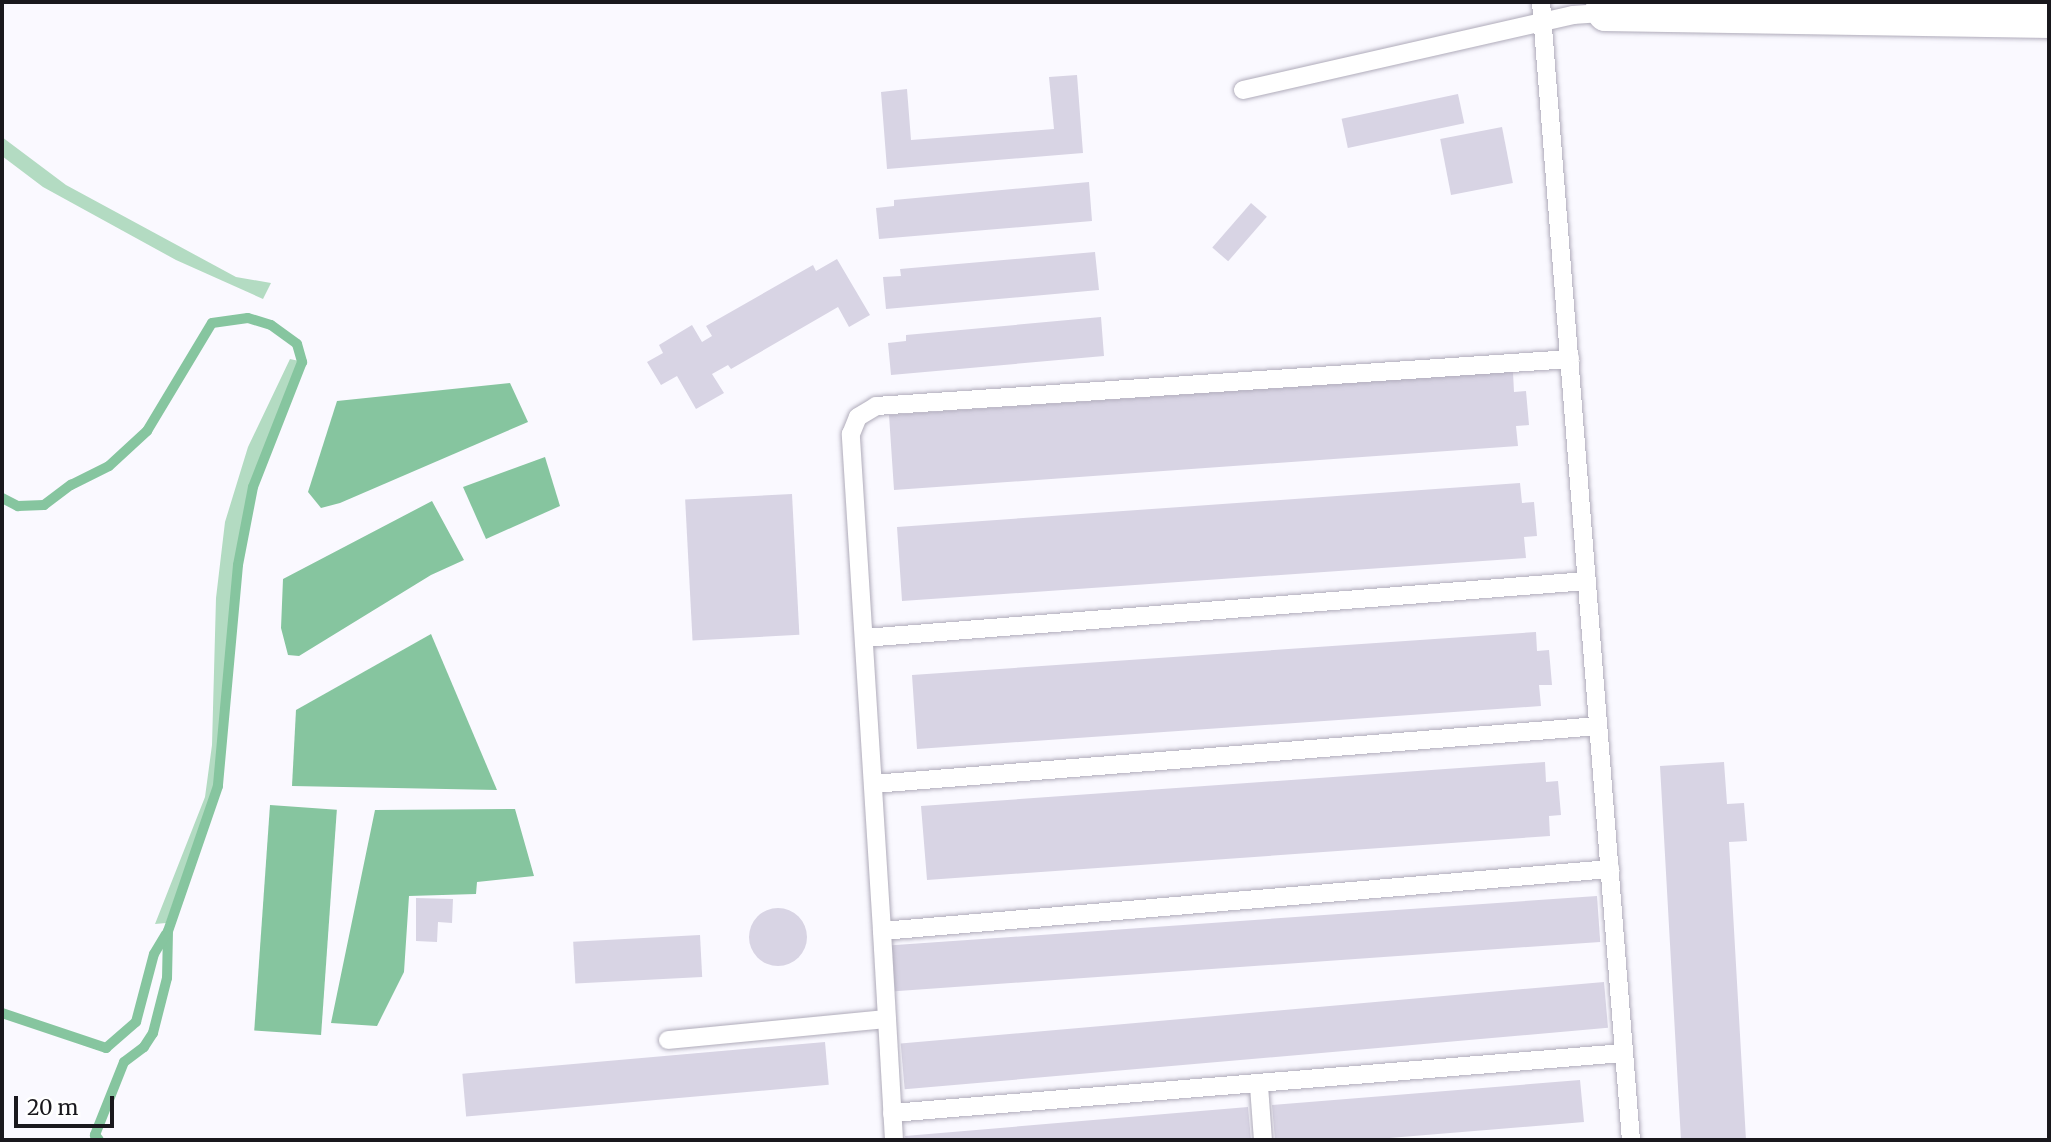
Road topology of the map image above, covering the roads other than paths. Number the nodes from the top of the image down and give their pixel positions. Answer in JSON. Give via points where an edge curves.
{"nodes":[{"id":1,"x":1541,"y":2,"type":"edge"},
{"id":2,"x":1604,"y":8,"type":"edge"},
{"id":3,"x":2049,"y":20,"type":"edge"},
{"id":4,"x":1544,"y":22,"type":"junction"},
{"id":5,"x":1243,"y":90,"type":"dead end"},
{"id":6,"x":1570,"y":359,"type":"junction"},
{"id":7,"x":1587,"y":581,"type":"junction"},
{"id":8,"x":864,"y":638,"type":"junction"},
{"id":9,"x":1598,"y":726,"type":"junction"},
{"id":10,"x":873,"y":784,"type":"junction"},
{"id":11,"x":1610,"y":869,"type":"junction"},
{"id":12,"x":882,"y":931,"type":"junction"},
{"id":13,"x":885,"y":1019,"type":"junction"},
{"id":14,"x":668,"y":1040,"type":"dead end"},
{"id":15,"x":1624,"y":1053,"type":"junction"},
{"id":16,"x":1259,"y":1086,"type":"junction"},
{"id":17,"x":892,"y":1113,"type":"junction"},
{"id":18,"x":894,"y":1140,"type":"edge"},
{"id":19,"x":1263,"y":1140,"type":"edge"},
{"id":20,"x":1631,"y":1140,"type":"edge"}],
"edges":[{"from":1,"to":4,"type":"lane"},
{"from":2,"to":3,"type":"street"},
{"from":2,"to":4,"type":"lane"},
{"from":4,"to":5,"type":"lane"},
{"from":4,"to":6,"type":"lane"},
{"from":6,"to":7,"type":"lane"},
{"from":6,"to":8,"type":"lane","via":[[876,406],[858,417],[851,435]]},
{"from":7,"to":8,"type":"lane"},
{"from":7,"to":9,"type":"lane"},
{"from":8,"to":10,"type":"lane"},
{"from":9,"to":10,"type":"lane"},
{"from":9,"to":11,"type":"lane"},
{"from":10,"to":12,"type":"lane"},
{"from":11,"to":12,"type":"lane"},
{"from":11,"to":15,"type":"lane"},
{"from":12,"to":13,"type":"lane"},
{"from":13,"to":14,"type":"lane"},
{"from":13,"to":17,"type":"lane"},
{"from":15,"to":16,"type":"lane"},
{"from":15,"to":20,"type":"lane"},
{"from":16,"to":17,"type":"lane"},
{"from":16,"to":19,"type":"lane"},
{"from":17,"to":18,"type":"lane"}]}
